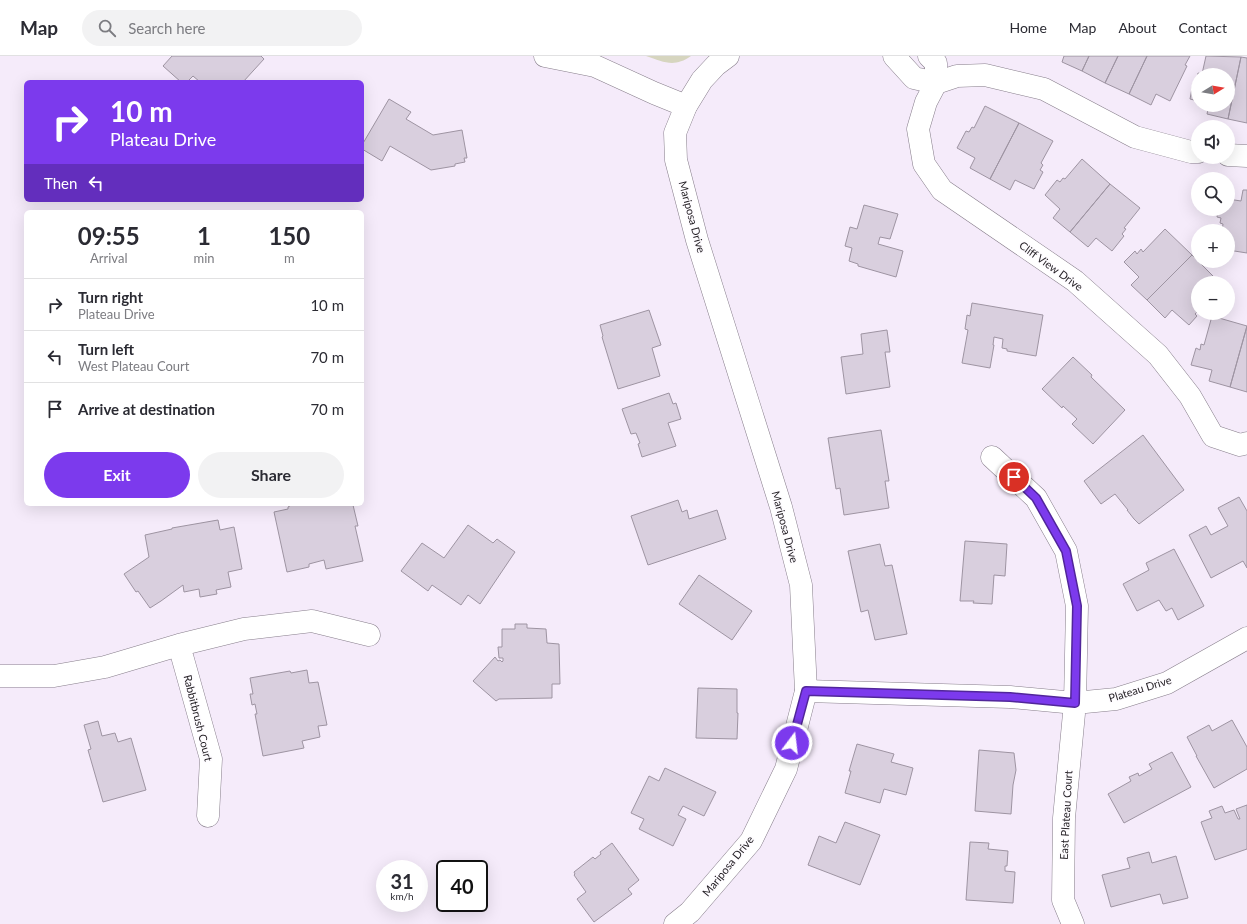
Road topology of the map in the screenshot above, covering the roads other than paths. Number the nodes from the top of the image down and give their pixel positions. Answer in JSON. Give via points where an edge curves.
{"nodes":[{"id":1,"x":545,"y":56,"type":"edge"},
{"id":2,"x":728,"y":56,"type":"edge"},
{"id":3,"x":894,"y":56,"type":"edge"},
{"id":4,"x":929,"y":56,"type":"edge"},
{"id":5,"x":936,"y":83,"type":"junction"},
{"id":6,"x":686,"y":106,"type":"junction"},
{"id":7,"x":1191,"y":152,"type":"edge"},
{"id":8,"x":1235,"y":155,"type":"edge"},
{"id":9,"x":1247,"y":156,"type":"edge"},
{"id":10,"x":1247,"y":443,"type":"edge"},
{"id":11,"x":992,"y":457,"type":"dead end"},
{"id":12,"x":369,"y":635,"type":"dead end"},
{"id":13,"x":1247,"y":638,"type":"edge"},
{"id":14,"x":178,"y":645,"type":"junction"},
{"id":15,"x":0,"y":676,"type":"edge"},
{"id":16,"x":806,"y":691,"type":"junction"},
{"id":17,"x":1075,"y":703,"type":"junction"},
{"id":18,"x":208,"y":816,"type":"dead end"},
{"id":19,"x":675,"y":924,"type":"edge"},
{"id":20,"x":1073,"y":924,"type":"edge"}],
"edges":[{"from":1,"to":6,"type":"street","via":[[595,66]]},
{"from":2,"to":6,"type":"street","name":"Mariposa Drive","via":[[702,80]]},
{"from":3,"to":5,"type":"street","via":[[914,78]]},
{"from":4,"to":5,"type":"street","name":"Cliff View Drive","via":[[936,63]]},
{"from":5,"to":7,"type":"street","via":[[957,76],[985,76],[1044,89],[1135,137]]},
{"from":5,"to":10,"type":"street","name":"Cliff View Drive","via":[[926,102],[918,129],[924,164],[942,190],[1075,281],[1152,350],[1190,396],[1214,436],[1240,445]]},
{"from":6,"to":16,"type":"street","name":"Mariposa Drive","via":[[675,133],[676,160],[697,240],[781,507],[800,585]]},
{"from":8,"to":9,"type":"street"},
{"from":11,"to":17,"type":"street","name":"East Plateau Court","via":[[1036,498],[1066,551],[1077,606]]},
{"from":12,"to":14,"type":"street","via":[[312,621],[244,629]]},
{"from":13,"to":17,"type":"street","name":"Plateau Drive","via":[[1167,683],[1116,699]]},
{"from":14,"to":15,"type":"street","via":[[105,667],[54,676]]},
{"from":14,"to":18,"type":"street","name":"Rabbitbrush Court","via":[[211,759]]},
{"from":16,"to":17,"type":"street","name":"Plateau Drive","via":[[1010,697]]},
{"from":16,"to":19,"type":"street","name":"Mariposa Drive","via":[[786,769],[751,841],[690,912]]},
{"from":17,"to":20,"type":"street","name":"East Plateau Court","via":[[1064,818],[1063,900]]}]}
